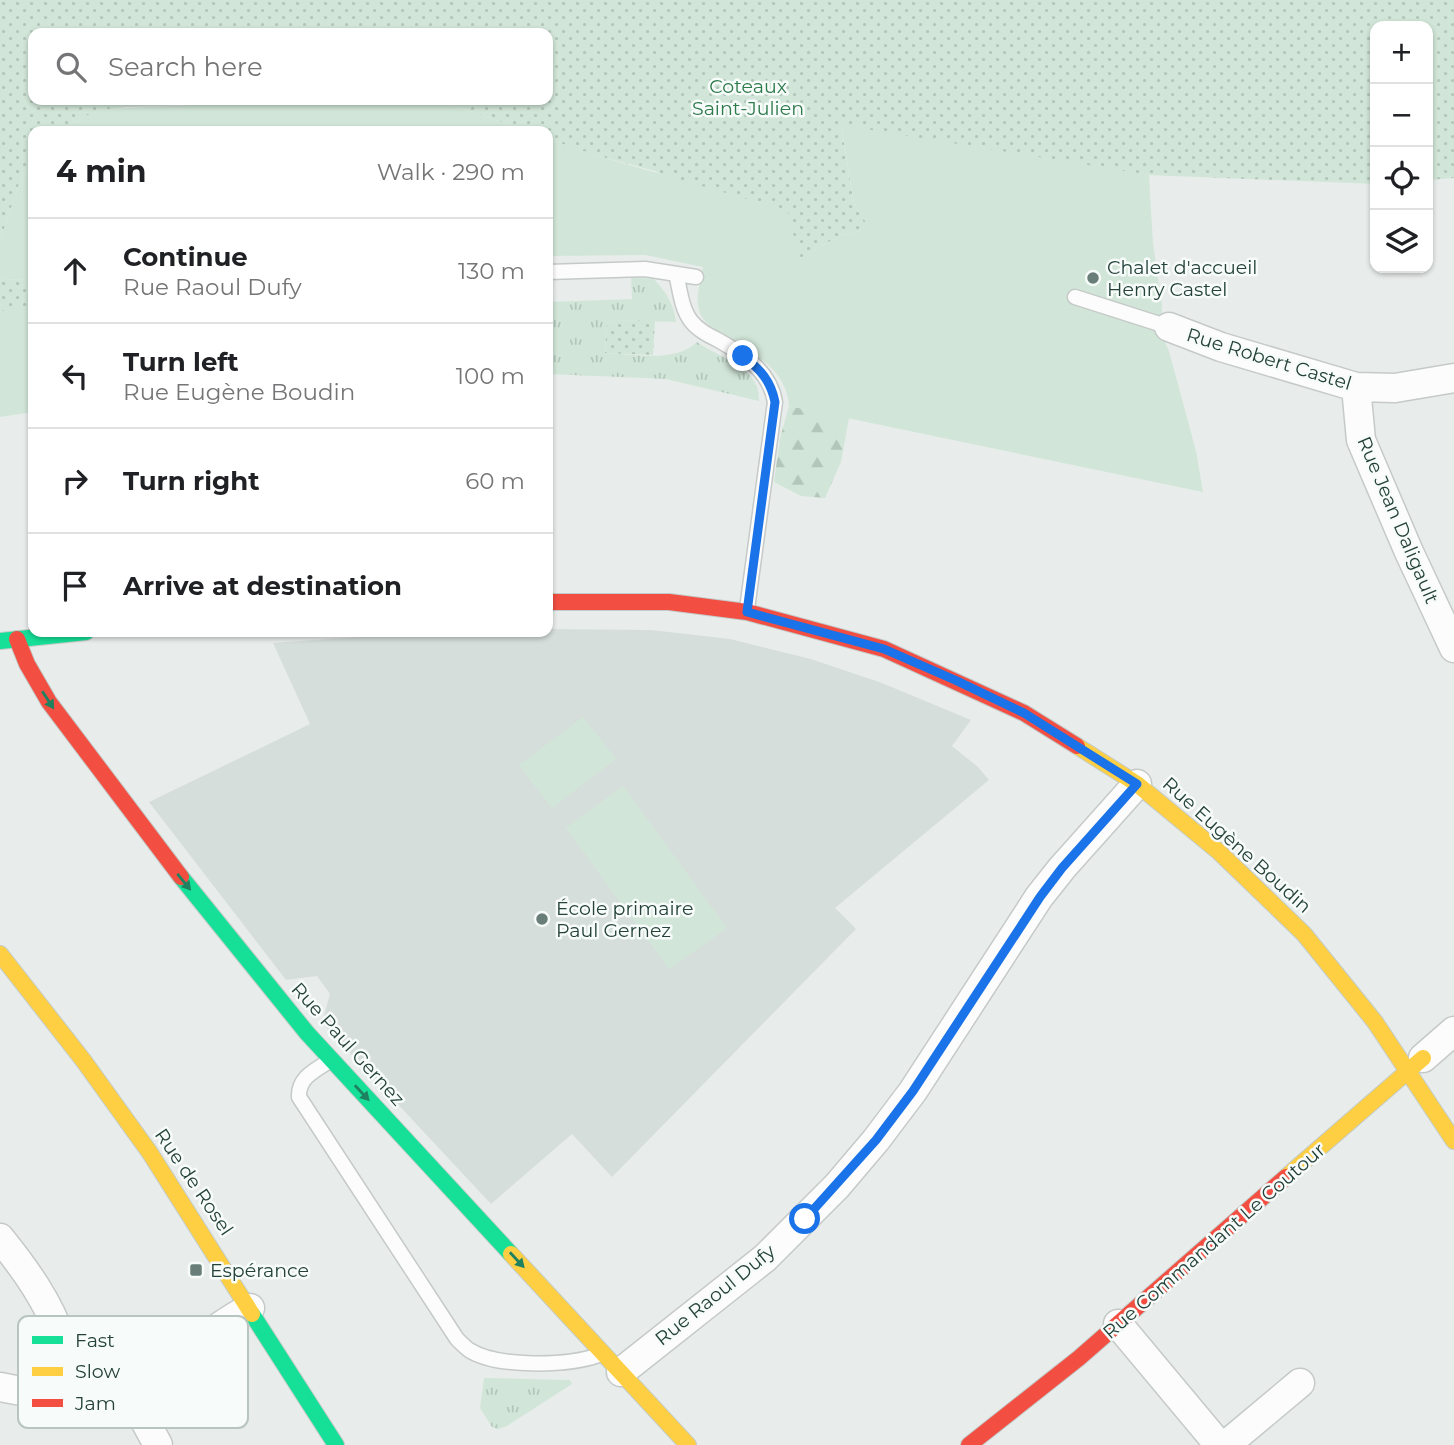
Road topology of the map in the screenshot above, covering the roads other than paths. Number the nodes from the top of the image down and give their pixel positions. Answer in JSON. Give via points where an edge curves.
{"nodes":[{"id":1,"x":553,"y":272,"type":"edge"},
{"id":2,"x":676,"y":274,"type":"junction"},
{"id":3,"x":696,"y":277,"type":"dead end"},
{"id":4,"x":1075,"y":297,"type":"dead end"},
{"id":5,"x":1169,"y":327,"type":"joint"},
{"id":6,"x":1454,"y":378,"type":"edge"},
{"id":7,"x":1356,"y":387,"type":"junction"},
{"id":8,"x":553,"y":602,"type":"edge"},
{"id":9,"x":747,"y":612,"type":"junction"},
{"id":10,"x":37,"y":637,"type":"edge"},
{"id":11,"x":17,"y":639,"type":"junction"},
{"id":12,"x":0,"y":641,"type":"edge"},
{"id":13,"x":1454,"y":648,"type":"edge"},
{"id":14,"x":1137,"y":784,"type":"junction"},
{"id":15,"x":0,"y":954,"type":"edge"},
{"id":16,"x":1454,"y":1031,"type":"edge"},
{"id":17,"x":332,"y":1060,"type":"junction"},
{"id":18,"x":1415,"y":1065,"type":"junction"},
{"id":19,"x":1454,"y":1141,"type":"edge"},
{"id":20,"x":0,"y":1238,"type":"edge"},
{"id":21,"x":250,"y":1308,"type":"junction"},
{"id":22,"x":50,"y":1316,"type":"edge"},
{"id":23,"x":236,"y":1316,"type":"edge"},
{"id":24,"x":1118,"y":1324,"type":"junction"},
{"id":25,"x":612,"y":1363,"type":"junction"},
{"id":26,"x":1300,"y":1383,"type":"dead end"},
{"id":27,"x":0,"y":1387,"type":"edge"},
{"id":28,"x":18,"y":1391,"type":"edge"},
{"id":29,"x":149,"y":1428,"type":"edge"},
{"id":30,"x":158,"y":1445,"type":"edge"},
{"id":31,"x":337,"y":1445,"type":"edge"},
{"id":32,"x":688,"y":1445,"type":"edge"},
{"id":33,"x":969,"y":1445,"type":"edge"},
{"id":34,"x":1219,"y":1445,"type":"edge"},
{"id":35,"x":1226,"y":1445,"type":"edge"}],
"edges":[{"from":1,"to":2,"type":"lane","via":[[633,269]]},
{"from":2,"to":3,"type":"lane"},
{"from":2,"to":9,"type":"lane","via":[[692,323],[758,368],[774,394]]},
{"from":4,"to":5,"type":"lane"},
{"from":5,"to":7,"type":"street","name":"Rue Robert Castel"},
{"from":6,"to":7,"type":"street","name":"Rue Robert Castel","via":[[1395,388]]},
{"from":7,"to":13,"type":"street","name":"Rue Jean Daligault","via":[[1362,440]]},
{"from":8,"to":9,"type":"street","name":"Rue Eugène Boudin","via":[[668,602]]},
{"from":9,"to":14,"type":"street","name":"Rue Eugène Boudin","via":[[884,649],[955,680],[1024,713]]},
{"from":10,"to":11,"type":"street"},
{"from":11,"to":12,"type":"street"},
{"from":11,"to":17,"type":"street","name":"Rue Paul Gernez","one_way":true,"via":[[49,702],[148,836]]},
{"from":14,"to":18,"type":"street","name":"Rue Eugène Boudin","via":[[1219,851],[1304,934]]},
{"from":14,"to":25,"type":"street","name":"Rue Raoul Dufy","via":[[1040,897],[913,1091],[837,1186],[765,1258]]},
{"from":15,"to":21,"type":"street","name":"Rue de Rosel","via":[[144,1145]]},
{"from":16,"to":18,"type":"street","name":"Rue Commandant Le Coutour"},
{"from":17,"to":25,"type":"street","name":"Rue Paul Gernez","one_way":true},
{"from":17,"to":25,"type":"lane","via":[[303,1079],[299,1097],[457,1339],[470,1351],[509,1362]]},
{"from":18,"to":19,"type":"street","name":"Rue Eugène Boudin"},
{"from":18,"to":24,"type":"street","name":"Rue Commandant Le Coutour"},
{"from":20,"to":22,"type":"street","via":[[25,1269]]},
{"from":21,"to":23,"type":"street"},
{"from":21,"to":31,"type":"street","name":"Rue de Rosel"},
{"from":24,"to":33,"type":"street","name":"Rue Commandant Le Coutour"},
{"from":24,"to":34,"type":"street"},
{"from":25,"to":32,"type":"street","name":"Rue Paul Gernez"},
{"from":26,"to":35,"type":"street"},
{"from":27,"to":28,"type":"street"},
{"from":29,"to":30,"type":"street"}]}
